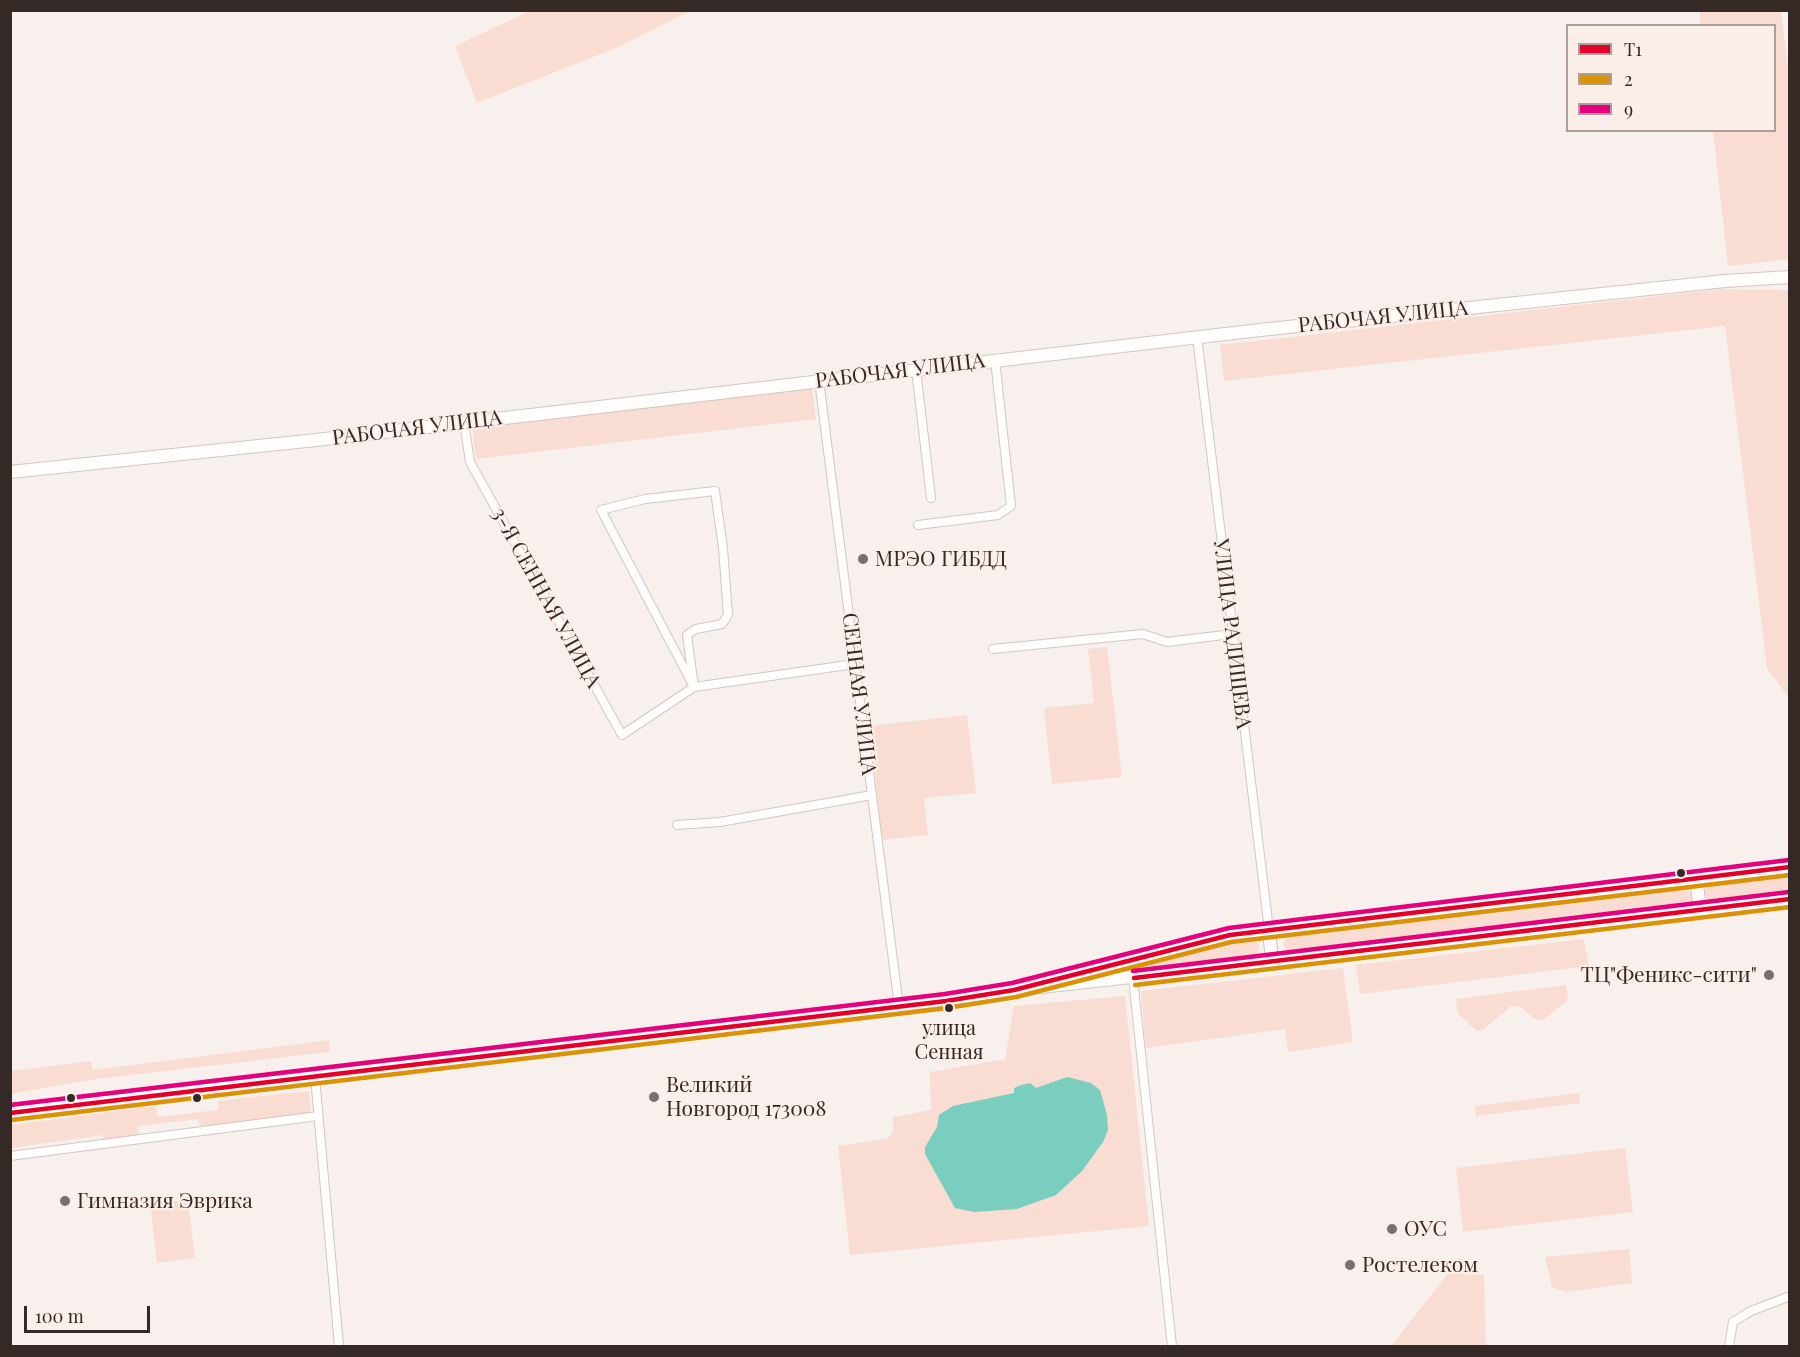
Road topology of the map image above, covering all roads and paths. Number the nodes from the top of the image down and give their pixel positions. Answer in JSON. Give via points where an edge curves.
{"nodes":[{"id":1,"x":1790,"y":277,"type":"edge"},
{"id":2,"x":1197,"y":337,"type":"junction"},
{"id":3,"x":995,"y":360,"type":"junction"},
{"id":4,"x":916,"y":369,"type":"junction"},
{"id":5,"x":819,"y":380,"type":"junction"},
{"id":6,"x":464,"y":422,"type":"junction"},
{"id":7,"x":10,"y":472,"type":"edge"},
{"id":8,"x":931,"y":498,"type":"dead end"},
{"id":9,"x":918,"y":525,"type":"dead end"},
{"id":10,"x":1232,"y":634,"type":"junction"},
{"id":11,"x":993,"y":649,"type":"dead end"},
{"id":12,"x":855,"y":664,"type":"junction"},
{"id":13,"x":694,"y":687,"type":"junction"},
{"id":14,"x":872,"y":795,"type":"junction"},
{"id":15,"x":677,"y":825,"type":"dead end"},
{"id":16,"x":1790,"y":867,"type":"edge"},
{"id":17,"x":1696,"y":878,"type":"junction"},
{"id":18,"x":1790,"y":899,"type":"edge"},
{"id":19,"x":1700,"y":909,"type":"junction"},
{"id":20,"x":1269,"y":930,"type":"junction"},
{"id":21,"x":1272,"y":962,"type":"junction"},
{"id":22,"x":1132,"y":978,"type":"junction"},
{"id":23,"x":1014,"y":990,"type":"junction"},
{"id":24,"x":899,"y":1007,"type":"junction"},
{"id":25,"x":315,"y":1077,"type":"junction"},
{"id":26,"x":10,"y":1113,"type":"edge"},
{"id":27,"x":318,"y":1116,"type":"junction"},
{"id":28,"x":10,"y":1156,"type":"edge"},
{"id":29,"x":1790,"y":1296,"type":"edge"},
{"id":30,"x":339,"y":1347,"type":"edge"},
{"id":31,"x":1172,"y":1347,"type":"edge"},
{"id":32,"x":1729,"y":1347,"type":"edge"}],
"edges":[{"from":1,"to":2,"type":"main road","name":"РАБОЧАЯ УЛИЦА","via":[[1725,280]]},
{"from":2,"to":3,"type":"main road","name":"РАБОЧАЯ УЛИЦА"},
{"from":2,"to":10,"type":"street","name":"УЛИЦА РАДИЩЕВА"},
{"from":3,"to":4,"type":"main road","name":"РАБОЧАЯ УЛИЦА"},
{"from":3,"to":9,"type":"street","via":[[1011,506],[999,515]]},
{"from":4,"to":5,"type":"main road","name":"РАБОЧАЯ УЛИЦА"},
{"from":4,"to":8,"type":"street"},
{"from":5,"to":6,"type":"main road","name":"РАБОЧАЯ УЛИЦА"},
{"from":5,"to":12,"type":"street","name":"СЕННАЯ УЛИЦА"},
{"from":6,"to":7,"type":"main road","name":"РАБОЧАЯ УЛИЦА"},
{"from":6,"to":13,"type":"street","name":"3-Я СЕННАЯ УЛИЦА","via":[[470,462],[622,735]]},
{"from":10,"to":11,"type":"street","via":[[1167,642],[1143,634]]},
{"from":10,"to":20,"type":"street","name":"УЛИЦА РАДИЩЕВА"},
{"from":12,"to":13,"type":"street"},
{"from":12,"to":14,"type":"street","name":"СЕННАЯ УЛИЦА"},
{"from":13,"to":13,"type":"street","via":[[687,635],[696,628],[722,624],[728,615],[715,491],[645,499],[601,510]]},
{"from":14,"to":15,"type":"street","via":[[720,822]]},
{"from":14,"to":24,"type":"street","name":"СЕННАЯ УЛИЦА"},
{"from":16,"to":17,"type":"main road"},
{"from":17,"to":19,"type":"main road"},
{"from":17,"to":20,"type":"main road"},
{"from":18,"to":19,"type":"main road"},
{"from":19,"to":21,"type":"main road"},
{"from":20,"to":21,"type":"main road"},
{"from":20,"to":23,"type":"main road","via":[[1230,935]]},
{"from":21,"to":22,"type":"main road"},
{"from":22,"to":23,"type":"main road"},
{"from":22,"to":31,"type":"street"},
{"from":23,"to":24,"type":"main road"},
{"from":24,"to":25,"type":"main road"},
{"from":25,"to":26,"type":"main road"},
{"from":25,"to":27,"type":"street"},
{"from":27,"to":28,"type":"street"},
{"from":27,"to":30,"type":"street"},
{"from":29,"to":32,"type":"street","via":[[1733,1322]]}]}
